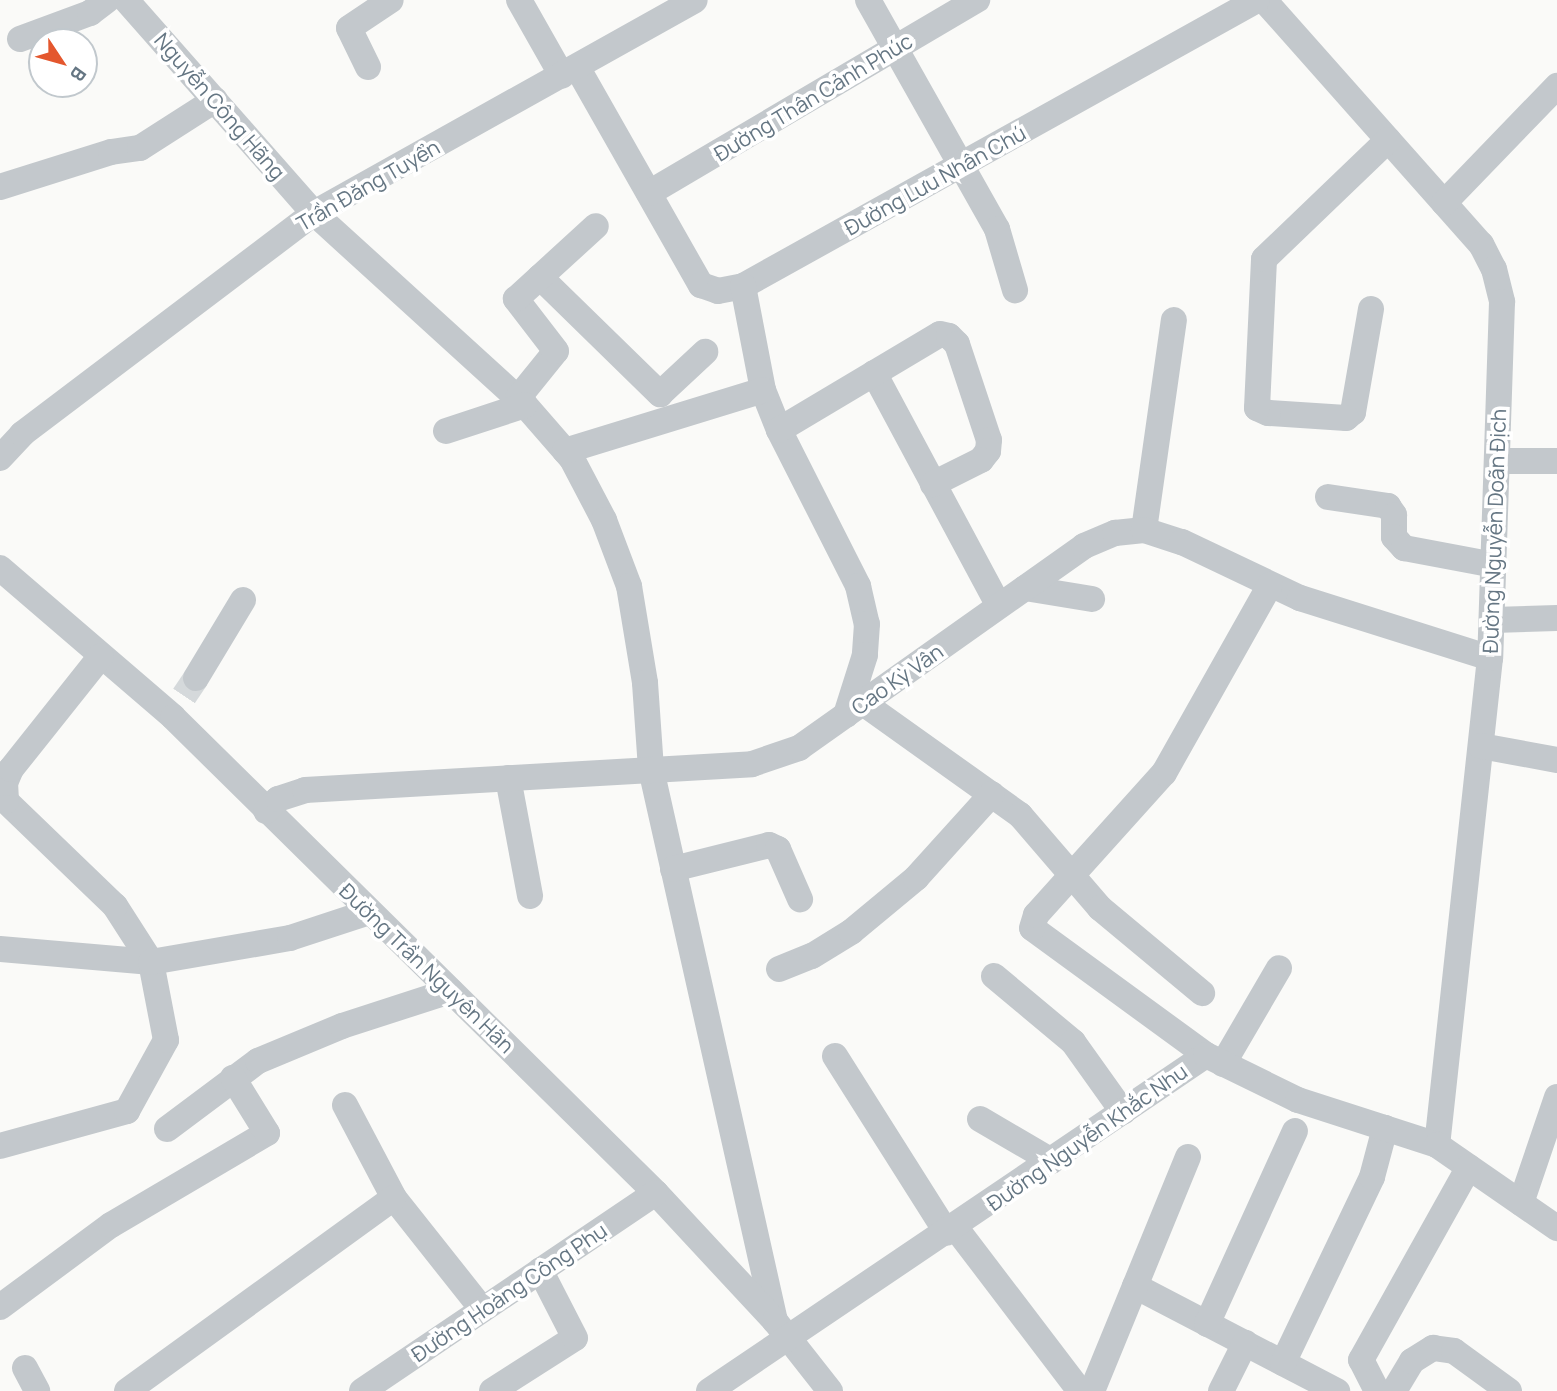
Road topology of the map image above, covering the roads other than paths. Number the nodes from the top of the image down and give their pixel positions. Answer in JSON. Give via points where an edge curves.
{"nodes":[{"id":1,"x":107,"y":0,"type":"edge"},
{"id":2,"x":391,"y":0,"type":"edge"},
{"id":3,"x":519,"y":0,"type":"edge"},
{"id":4,"x":695,"y":0,"type":"edge"},
{"id":5,"x":868,"y":0,"type":"edge"},
{"id":6,"x":977,"y":0,"type":"edge"},
{"id":7,"x":1257,"y":0,"type":"edge"},
{"id":8,"x":1264,"y":0,"type":"edge"},
{"id":9,"x":140,"y":5,"type":"edge"},
{"id":10,"x":20,"y":39,"type":"dead end"},
{"id":11,"x":895,"y":47,"type":"junction"},
{"id":12,"x":368,"y":66,"type":"dead end"},
{"id":13,"x":570,"y":71,"type":"junction"},
{"id":14,"x":1557,"y":86,"type":"edge"},
{"id":15,"x":215,"y":100,"type":"junction"},
{"id":16,"x":1388,"y":140,"type":"junction"},
{"id":17,"x":961,"y":165,"type":"junction"},
{"id":18,"x":0,"y":187,"type":"edge"},
{"id":19,"x":649,"y":193,"type":"junction"},
{"id":20,"x":1444,"y":203,"type":"junction"},
{"id":21,"x":314,"y":213,"type":"junction"},
{"id":22,"x":596,"y":226,"type":"dead end"},
{"id":23,"x":540,"y":276,"type":"junction"},
{"id":24,"x":743,"y":286,"type":"junction"},
{"id":25,"x":1015,"y":290,"type":"dead end"},
{"id":26,"x":1371,"y":309,"type":"dead end"},
{"id":27,"x":1174,"y":320,"type":"dead end"},
{"id":28,"x":705,"y":352,"type":"dead end"},
{"id":29,"x":874,"y":373,"type":"junction"},
{"id":30,"x":763,"y":390,"type":"junction"},
{"id":31,"x":522,"y":402,"type":"junction"},
{"id":32,"x":779,"y":430,"type":"junction"},
{"id":33,"x":446,"y":431,"type":"dead end"},
{"id":34,"x":565,"y":451,"type":"junction"},
{"id":35,"x":0,"y":458,"type":"edge"},
{"id":36,"x":1497,"y":461,"type":"junction"},
{"id":37,"x":1557,"y":461,"type":"edge"},
{"id":38,"x":933,"y":484,"type":"junction"},
{"id":39,"x":1328,"y":497,"type":"dead end"},
{"id":40,"x":1144,"y":530,"type":"junction"},
{"id":41,"x":1494,"y":565,"type":"junction"},
{"id":42,"x":5,"y":582,"type":"edge"},
{"id":43,"x":1270,"y":585,"type":"junction"},
{"id":44,"x":1026,"y":588,"type":"junction"},
{"id":45,"x":1092,"y":599,"type":"dead end"},
{"id":46,"x":243,"y":600,"type":"dead end"},
{"id":47,"x":999,"y":606,"type":"junction"},
{"id":48,"x":1557,"y":618,"type":"edge"},
{"id":49,"x":1493,"y":620,"type":"junction"},
{"id":50,"x":101,"y":656,"type":"junction"},
{"id":51,"x":1490,"y":657,"type":"junction"},
{"id":52,"x":184,"y":697,"type":"junction"},
{"id":53,"x":855,"y":709,"type":"junction"},
{"id":54,"x":1481,"y":746,"type":"junction"},
{"id":55,"x":1557,"y":760,"type":"edge"},
{"id":56,"x":651,"y":769,"type":"junction"},
{"id":57,"x":508,"y":778,"type":"junction"},
{"id":58,"x":992,"y":794,"type":"junction"},
{"id":59,"x":266,"y":811,"type":"junction"},
{"id":60,"x":673,"y":869,"type":"junction"},
{"id":61,"x":1071,"y":874,"type":"junction"},
{"id":62,"x":530,"y":896,"type":"dead end"},
{"id":63,"x":800,"y":899,"type":"dead end"},
{"id":64,"x":369,"y":912,"type":"junction"},
{"id":65,"x":0,"y":949,"type":"edge"},
{"id":66,"x":151,"y":962,"type":"junction"},
{"id":67,"x":1279,"y":968,"type":"dead end"},
{"id":68,"x":779,"y":969,"type":"dead end"},
{"id":69,"x":994,"y":976,"type":"dead end"},
{"id":70,"x":450,"y":991,"type":"junction"},
{"id":71,"x":1202,"y":993,"type":"dead end"},
{"id":72,"x":835,"y":1056,"type":"dead end"},
{"id":73,"x":1215,"y":1059,"type":"junction"},
{"id":74,"x":233,"y":1078,"type":"junction"},
{"id":75,"x":1557,"y":1097,"type":"edge"},
{"id":76,"x":345,"y":1105,"type":"dead end"},
{"id":77,"x":1123,"y":1112,"type":"junction"},
{"id":78,"x":980,"y":1119,"type":"dead end"},
{"id":79,"x":1385,"y":1128,"type":"junction"},
{"id":80,"x":167,"y":1129,"type":"dead end"},
{"id":81,"x":1295,"y":1131,"type":"dead end"},
{"id":82,"x":1437,"y":1145,"type":"junction"},
{"id":83,"x":0,"y":1146,"type":"edge"},
{"id":84,"x":1188,"y":1157,"type":"dead end"},
{"id":85,"x":1052,"y":1161,"type":"junction"},
{"id":86,"x":1469,"y":1167,"type":"junction"},
{"id":87,"x":656,"y":1193,"type":"junction"},
{"id":88,"x":394,"y":1198,"type":"junction"},
{"id":89,"x":1521,"y":1203,"type":"junction"},
{"id":90,"x":1557,"y":1228,"type":"edge"},
{"id":91,"x":951,"y":1230,"type":"junction"},
{"id":92,"x":540,"y":1270,"type":"junction"},
{"id":93,"x":1135,"y":1286,"type":"junction"},
{"id":94,"x":0,"y":1307,"type":"edge"},
{"id":95,"x":482,"y":1309,"type":"junction"},
{"id":96,"x":1207,"y":1324,"type":"junction"},
{"id":97,"x":783,"y":1330,"type":"junction"},
{"id":98,"x":1245,"y":1343,"type":"junction"},
{"id":99,"x":1283,"y":1363,"type":"junction"},
{"id":100,"x":1321,"y":1387,"type":"edge"},
{"id":101,"x":1502,"y":1389,"type":"edge"},
{"id":102,"x":127,"y":1391,"type":"edge"},
{"id":103,"x":362,"y":1391,"type":"edge"},
{"id":104,"x":492,"y":1391,"type":"edge"},
{"id":105,"x":709,"y":1391,"type":"edge"},
{"id":106,"x":830,"y":1391,"type":"edge"},
{"id":107,"x":1080,"y":1391,"type":"edge"},
{"id":108,"x":1092,"y":1391,"type":"edge"},
{"id":109,"x":1221,"y":1391,"type":"edge"},
{"id":110,"x":1377,"y":1391,"type":"edge"},
{"id":111,"x":1394,"y":1391,"type":"edge"}],
"edges":[{"from":1,"to":10,"type":"street","via":[[90,13]]},
{"from":2,"to":12,"type":"street","via":[[349,27]]},
{"from":3,"to":13,"type":"street","name":"Đường Lưu Nhân Chú"},
{"from":4,"to":13,"type":"street","name":"Trần Đăng Tuyển"},
{"from":5,"to":11,"type":"street"},
{"from":6,"to":11,"type":"street","name":"Đường Thân Cảnh Phúc"},
{"from":7,"to":17,"type":"street","name":"Đường Lưu Nhân Chú"},
{"from":8,"to":16,"type":"street","name":"Đường Nguyễn Doãn Địch"},
{"from":9,"to":15,"type":"street","name":"Nguyễn Công Hãng"},
{"from":11,"to":17,"type":"street"},
{"from":11,"to":19,"type":"street","name":"Đường Thân Cảnh Phúc"},
{"from":13,"to":19,"type":"street","name":"Đường Lưu Nhân Chú"},
{"from":13,"to":21,"type":"street","name":"Trần Đăng Tuyển"},
{"from":14,"to":20,"type":"street"},
{"from":15,"to":18,"type":"street","via":[[139,148],[111,152]]},
{"from":15,"to":21,"type":"street","name":"Nguyễn Công Hãng"},
{"from":16,"to":20,"type":"street","name":"Đường Nguyễn Doãn Địch"},
{"from":16,"to":26,"type":"street","via":[[1264,259],[1257,408],[1268,413],[1346,418],[1353,412]]},
{"from":17,"to":24,"type":"street","name":"Đường Lưu Nhân Chú"},
{"from":17,"to":25,"type":"street","via":[[997,229]]},
{"from":19,"to":24,"type":"street","name":"Đường Lưu Nhân Chú","via":[[701,285],[719,291]]},
{"from":20,"to":36,"type":"street","name":"Đường Nguyễn Doãn Địch","via":[[1481,244],[1494,269],[1502,302]]},
{"from":21,"to":31,"type":"street","name":"Nguyễn Công Hãng"},
{"from":21,"to":35,"type":"street","name":"Trần Đăng Tuyển","via":[[22,433]]},
{"from":22,"to":23,"type":"street"},
{"from":23,"to":28,"type":"street","via":[[660,394]]},
{"from":23,"to":31,"type":"street","via":[[516,299],[556,351]]},
{"from":24,"to":30,"type":"street"},
{"from":27,"to":40,"type":"street"},
{"from":29,"to":32,"type":"street"},
{"from":29,"to":38,"type":"street"},
{"from":29,"to":38,"type":"street","via":[[940,334],[957,344],[989,440],[988,451],[981,460]]},
{"from":30,"to":32,"type":"street"},
{"from":30,"to":34,"type":"street"},
{"from":31,"to":33,"type":"street"},
{"from":31,"to":34,"type":"street","name":"Nguyễn Công Hãng"},
{"from":32,"to":53,"type":"street","via":[[858,586],[867,624]]},
{"from":34,"to":56,"type":"street","name":"Nguyễn Công Hãng","via":[[604,520],[629,586],[645,683]]},
{"from":36,"to":37,"type":"street"},
{"from":36,"to":41,"type":"street","name":"Đường Nguyễn Doãn Địch"},
{"from":38,"to":47,"type":"street"},
{"from":39,"to":41,"type":"street","via":[[1388,506],[1394,515],[1394,537],[1404,548]]},
{"from":40,"to":43,"type":"street","name":"Cao Kỳ Vân","via":[[1182,542]]},
{"from":40,"to":44,"type":"street","name":"Cao Kỳ Vân","via":[[1115,533],[1084,546]]},
{"from":41,"to":49,"type":"street","name":"Đường Nguyễn Doãn Địch"},
{"from":42,"to":50,"type":"street","name":"Đường Trần Nguyên Hãn"},
{"from":43,"to":51,"type":"street","name":"Cao Kỳ Vân","via":[[1355,617]]},
{"from":43,"to":61,"type":"street","via":[[1164,773],[1139,807]]},
{"from":44,"to":45,"type":"street"},
{"from":44,"to":47,"type":"street","name":"Cao Kỳ Vân"},
{"from":46,"to":52,"type":"street"},
{"from":47,"to":53,"type":"street","name":"Cao Kỳ Vân"},
{"from":48,"to":49,"type":"street"},
{"from":49,"to":51,"type":"street","name":"Đường Nguyễn Doãn Địch"},
{"from":50,"to":52,"type":"street","name":"Đường Trần Nguyên Hãn"},
{"from":50,"to":66,"type":"street","via":[[11,769],[5,783],[6,801],[115,906]]},
{"from":51,"to":54,"type":"street","name":"Đường Nguyễn Doãn Địch"},
{"from":52,"to":59,"type":"street","name":"Đường Trần Nguyên Hãn"},
{"from":53,"to":56,"type":"street","name":"Cao Kỳ Vân","via":[[799,748],[752,764]]},
{"from":53,"to":58,"type":"street"},
{"from":54,"to":55,"type":"street"},
{"from":54,"to":82,"type":"street","name":"Đường Nguyễn Doãn Địch"},
{"from":56,"to":57,"type":"street","name":"Cao Kỳ Vân"},
{"from":56,"to":60,"type":"street","name":"Nguyễn Công Hãng"},
{"from":57,"to":59,"type":"street","name":"Cao Kỳ Vân","via":[[305,790],[278,799]]},
{"from":57,"to":62,"type":"street"},
{"from":58,"to":61,"type":"street","via":[[1036,830]]},
{"from":58,"to":68,"type":"street","via":[[916,878],[851,932],[812,956]]},
{"from":59,"to":64,"type":"street","name":"Đường Trần Nguyên Hãn"},
{"from":60,"to":63,"type":"street","via":[[769,845],[778,849]]},
{"from":60,"to":97,"type":"street","name":"Nguyễn Công Hãng"},
{"from":61,"to":71,"type":"street","via":[[1129,935]]},
{"from":61,"to":73,"type":"street","via":[[1036,915],[1032,928],[1042,940]]},
{"from":64,"to":66,"type":"street","via":[[290,938]]},
{"from":64,"to":70,"type":"street","name":"Đường Trần Nguyên Hãn"},
{"from":65,"to":66,"type":"street"},
{"from":66,"to":83,"type":"street","via":[[166,1040],[127,1111]]},
{"from":67,"to":73,"type":"street"},
{"from":69,"to":77,"type":"street","via":[[1073,1042]]},
{"from":70,"to":74,"type":"street","via":[[303,1041]]},
{"from":70,"to":87,"type":"street","name":"Đường Trần Nguyên Hãn"},
{"from":72,"to":91,"type":"street"},
{"from":73,"to":77,"type":"street","name":"Đường Nguyễn Khắc Nhu"},
{"from":73,"to":79,"type":"street","via":[[1298,1100]]},
{"from":74,"to":80,"type":"street"},
{"from":74,"to":94,"type":"street","via":[[267,1133],[111,1225]]},
{"from":75,"to":89,"type":"street"},
{"from":76,"to":88,"type":"street"},
{"from":77,"to":85,"type":"street","name":"Đường Nguyễn Khắc Nhu"},
{"from":78,"to":85,"type":"street"},
{"from":79,"to":82,"type":"street"},
{"from":79,"to":99,"type":"street","via":[[1372,1177]]},
{"from":81,"to":96,"type":"street"},
{"from":82,"to":86,"type":"street"},
{"from":84,"to":93,"type":"street"},
{"from":85,"to":91,"type":"street","name":"Đường Nguyễn Khắc Nhu"},
{"from":86,"to":89,"type":"street"},
{"from":86,"to":110,"type":"street","via":[[1361,1360]]},
{"from":87,"to":92,"type":"street","name":"Đường Hoàng Công Phụ"},
{"from":87,"to":97,"type":"street","name":"Đường Trần Nguyên Hãn"},
{"from":88,"to":95,"type":"street"},
{"from":88,"to":102,"type":"street"},
{"from":89,"to":90,"type":"street"},
{"from":91,"to":97,"type":"street","name":"Đường Nguyễn Khắc Nhu"},
{"from":91,"to":107,"type":"street"},
{"from":92,"to":95,"type":"street","name":"Đường Hoàng Công Phụ"},
{"from":92,"to":104,"type":"street","via":[[575,1338]]},
{"from":93,"to":96,"type":"street"},
{"from":93,"to":108,"type":"street"},
{"from":95,"to":103,"type":"street","name":"Đường Hoàng Công Phụ"},
{"from":96,"to":98,"type":"street"},
{"from":97,"to":105,"type":"street","name":"Đường Nguyễn Khắc Nhu"},
{"from":97,"to":106,"type":"street","name":"Đường Trần Nguyên Hãn"},
{"from":98,"to":99,"type":"street"},
{"from":98,"to":109,"type":"street"},
{"from":99,"to":100,"type":"street"},
{"from":101,"to":111,"type":"street","via":[[1454,1351],[1433,1348],[1412,1361]]}]}
